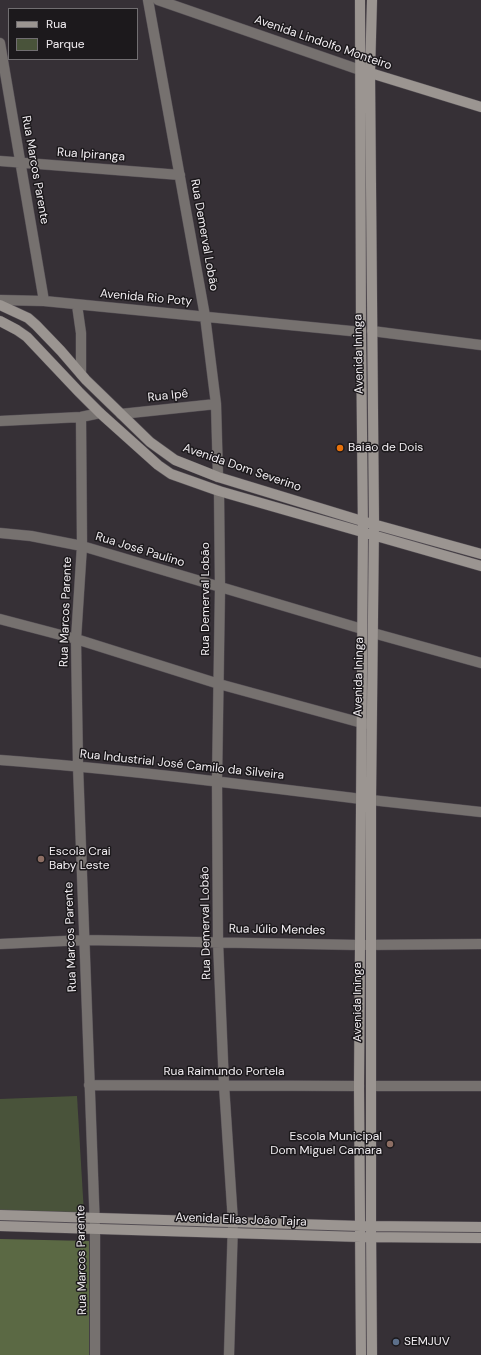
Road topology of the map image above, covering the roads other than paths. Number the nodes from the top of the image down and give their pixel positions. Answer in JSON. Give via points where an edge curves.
{"nodes":[{"id":1,"x":148,"y":0,"type":"edge"},
{"id":2,"x":158,"y":0,"type":"edge"},
{"id":3,"x":360,"y":0,"type":"edge"},
{"id":4,"x":372,"y":0,"type":"edge"},
{"id":5,"x":0,"y":43,"type":"edge"},
{"id":6,"x":360,"y":70,"type":"junction"},
{"id":7,"x":370,"y":73,"type":"junction"},
{"id":8,"x":481,"y":107,"type":"edge"},
{"id":9,"x":0,"y":161,"type":"edge"},
{"id":10,"x":21,"y":163,"type":"junction"},
{"id":11,"x":180,"y":175,"type":"junction"},
{"id":12,"x":0,"y":300,"type":"edge"},
{"id":13,"x":44,"y":301,"type":"junction"},
{"id":14,"x":0,"y":305,"type":"edge"},
{"id":15,"x":77,"y":305,"type":"junction"},
{"id":16,"x":205,"y":316,"type":"junction"},
{"id":17,"x":0,"y":321,"type":"edge"},
{"id":18,"x":372,"y":331,"type":"junction"},
{"id":19,"x":361,"y":332,"type":"junction"},
{"id":20,"x":481,"y":345,"type":"edge"},
{"id":21,"x":81,"y":374,"type":"junction"},
{"id":22,"x":216,"y":404,"type":"junction"},
{"id":23,"x":100,"y":413,"type":"junction"},
{"id":24,"x":121,"y":414,"type":"junction"},
{"id":25,"x":81,"y":417,"type":"junction"},
{"id":26,"x":0,"y":421,"type":"edge"},
{"id":27,"x":218,"y":477,"type":"junction"},
{"id":28,"x":219,"y":491,"type":"junction"},
{"id":29,"x":362,"y":521,"type":"junction"},
{"id":30,"x":374,"y":524,"type":"junction"},
{"id":31,"x":363,"y":532,"type":"junction"},
{"id":32,"x":0,"y":533,"type":"edge"},
{"id":33,"x":374,"y":535,"type":"junction"},
{"id":34,"x":82,"y":546,"type":"junction"},
{"id":35,"x":481,"y":554,"type":"edge"},
{"id":36,"x":481,"y":566,"type":"edge"},
{"id":37,"x":220,"y":588,"type":"junction"},
{"id":38,"x":0,"y":619,"type":"edge"},
{"id":39,"x":362,"y":630,"type":"junction"},
{"id":40,"x":373,"y":633,"type":"junction"},
{"id":41,"x":76,"y":639,"type":"junction"},
{"id":42,"x":481,"y":663,"type":"edge"},
{"id":43,"x":219,"y":684,"type":"junction"},
{"id":44,"x":367,"y":724,"type":"junction"},
{"id":45,"x":0,"y":760,"type":"edge"},
{"id":46,"x":78,"y":766,"type":"junction"},
{"id":47,"x":217,"y":781,"type":"junction"},
{"id":48,"x":360,"y":799,"type":"junction"},
{"id":49,"x":371,"y":800,"type":"junction"},
{"id":50,"x":481,"y":812,"type":"edge"},
{"id":51,"x":85,"y":940,"type":"junction"},
{"id":52,"x":218,"y":942,"type":"junction"},
{"id":53,"x":0,"y":944,"type":"edge"},
{"id":54,"x":481,"y":944,"type":"edge"},
{"id":55,"x":359,"y":945,"type":"junction"},
{"id":56,"x":371,"y":945,"type":"junction"},
{"id":57,"x":89,"y":1085,"type":"junction"},
{"id":58,"x":224,"y":1086,"type":"junction"},
{"id":59,"x":359,"y":1086,"type":"junction"},
{"id":60,"x":372,"y":1086,"type":"junction"},
{"id":61,"x":481,"y":1086,"type":"edge"},
{"id":62,"x":0,"y":1216,"type":"edge"},
{"id":63,"x":95,"y":1218,"type":"junction"},
{"id":64,"x":233,"y":1222,"type":"junction"},
{"id":65,"x":0,"y":1226,"type":"edge"},
{"id":66,"x":366,"y":1226,"type":"junction"},
{"id":67,"x":481,"y":1227,"type":"edge"},
{"id":68,"x":95,"y":1229,"type":"junction"},
{"id":69,"x":232,"y":1233,"type":"junction"},
{"id":70,"x":361,"y":1237,"type":"junction"},
{"id":71,"x":371,"y":1237,"type":"junction"},
{"id":72,"x":481,"y":1238,"type":"edge"},
{"id":73,"x":95,"y":1355,"type":"edge"},
{"id":74,"x":229,"y":1355,"type":"edge"},
{"id":75,"x":361,"y":1355,"type":"edge"},
{"id":76,"x":372,"y":1355,"type":"edge"}],
"edges":[{"from":1,"to":11,"type":"street","name":"Rua Demerval Lobão"},
{"from":2,"to":6,"type":"street","name":"Avenida Lindolfo Monteiro"},
{"from":3,"to":6,"type":"main road","name":"Avenida Ininga"},
{"from":4,"to":7,"type":"main road","name":"Avenida Ininga"},
{"from":5,"to":10,"type":"street","name":"Rua Marcos Parente"},
{"from":6,"to":7,"type":"main road","name":"Avenida Lindolfo Monteiro"},
{"from":6,"to":19,"type":"main road","name":"Avenida Ininga"},
{"from":7,"to":8,"type":"main road","name":"Avenida Lindolfo Monteiro"},
{"from":7,"to":18,"type":"main road","name":"Avenida Ininga"},
{"from":9,"to":10,"type":"street","name":"Rua Ipiranga"},
{"from":10,"to":11,"type":"street","name":"Rua Ipiranga"},
{"from":10,"to":13,"type":"street","name":"Rua Marcos Parente"},
{"from":11,"to":16,"type":"street","name":"Rua Demerval Lobão"},
{"from":12,"to":13,"type":"street","name":"Avenida Rio Poty"},
{"from":13,"to":15,"type":"street","name":"Avenida Rio Poty"},
{"from":14,"to":21,"type":"main road","name":"Avenida Dom Severino","via":[[36,324]]},
{"from":15,"to":16,"type":"street","name":"Avenida Rio Poty"},
{"from":15,"to":21,"type":"street","via":[[81,333]]},
{"from":16,"to":19,"type":"street","name":"Avenida Rio Poty"},
{"from":16,"to":22,"type":"street","name":"Rua Demerval Lobão"},
{"from":17,"to":23,"type":"main road","via":[[27,337]]},
{"from":18,"to":20,"type":"street"},
{"from":18,"to":30,"type":"main road","name":"Avenida Ininga"},
{"from":19,"to":29,"type":"main road","name":"Avenida Ininga"},
{"from":21,"to":24,"type":"main road","name":"Avenida Dom Severino"},
{"from":22,"to":24,"type":"street","name":"Rua Ipê"},
{"from":22,"to":27,"type":"street","name":"Rua Demerval Lobão"},
{"from":23,"to":25,"type":"street"},
{"from":23,"to":28,"type":"main road","via":[[158,465],[178,476]]},
{"from":24,"to":27,"type":"main road","name":"Avenida Dom Severino","via":[[150,442],[174,460]]},
{"from":25,"to":26,"type":"street"},
{"from":25,"to":34,"type":"street","name":"Rua Marcos Parente"},
{"from":27,"to":29,"type":"main road","name":"Avenida Dom Severino"},
{"from":28,"to":31,"type":"main road"},
{"from":28,"to":37,"type":"street","name":"Rua Demerval Lobão"},
{"from":29,"to":30,"type":"main road","name":"Avenida Dom Severino"},
{"from":29,"to":31,"type":"main road","name":"Avenida Ininga"},
{"from":30,"to":33,"type":"main road","name":"Avenida Ininga"},
{"from":30,"to":35,"type":"main road","name":"Avenida Dom Severino"},
{"from":31,"to":33,"type":"main road"},
{"from":31,"to":39,"type":"main road","name":"Avenida Ininga"},
{"from":32,"to":34,"type":"street","name":"Rua José Paulino"},
{"from":33,"to":36,"type":"main road"},
{"from":33,"to":40,"type":"main road","name":"Avenida Ininga"},
{"from":34,"to":37,"type":"street","name":"Rua José Paulino"},
{"from":34,"to":41,"type":"street","name":"Rua Marcos Parente"},
{"from":37,"to":39,"type":"street","name":"Rua José Paulino"},
{"from":37,"to":43,"type":"street","name":"Rua Demerval Lobão"},
{"from":38,"to":41,"type":"street"},
{"from":39,"to":44,"type":"main road","name":"Avenida Ininga"},
{"from":40,"to":42,"type":"street"},
{"from":40,"to":44,"type":"main road","name":"Avenida Ininga"},
{"from":41,"to":43,"type":"street"},
{"from":41,"to":46,"type":"street","name":"Rua Marcos Parente"},
{"from":43,"to":44,"type":"street"},
{"from":43,"to":47,"type":"street","name":"Rua Demerval Lobão"},
{"from":44,"to":48,"type":"main road","name":"Avenida Ininga"},
{"from":44,"to":49,"type":"main road","name":"Avenida Ininga"},
{"from":45,"to":46,"type":"street","name":"Rua Industrial José Camilo da Silveira"},
{"from":46,"to":47,"type":"street","name":"Rua Industrial José Camilo da Silveira"},
{"from":46,"to":51,"type":"street","name":"Rua Marcos Parente"},
{"from":47,"to":48,"type":"street","name":"Rua Industrial José Camilo da Silveira"},
{"from":47,"to":52,"type":"street","name":"Rua Demerval Lobão"},
{"from":48,"to":55,"type":"main road","name":"Avenida Ininga"},
{"from":49,"to":50,"type":"street"},
{"from":49,"to":56,"type":"main road","name":"Avenida Ininga"},
{"from":51,"to":52,"type":"street","name":"Rua Júlio Mendes"},
{"from":51,"to":53,"type":"street","name":"Rua Júlio Mendes"},
{"from":51,"to":57,"type":"street","name":"Rua Marcos Parente"},
{"from":52,"to":55,"type":"street","name":"Rua Júlio Mendes"},
{"from":52,"to":58,"type":"street","name":"Rua Demerval Lobão"},
{"from":54,"to":56,"type":"street","name":"Rua Júlio Mendes"},
{"from":55,"to":56,"type":"street","name":"Rua Júlio Mendes"},
{"from":55,"to":59,"type":"main road","name":"Avenida Ininga"},
{"from":56,"to":60,"type":"main road","name":"Avenida Ininga"},
{"from":57,"to":58,"type":"street","name":"Rua Raimundo Portela"},
{"from":57,"to":63,"type":"street","name":"Rua Marcos Parente"},
{"from":58,"to":59,"type":"street","name":"Rua Raimundo Portela"},
{"from":58,"to":64,"type":"street","name":"Rua Demerval Lobão"},
{"from":59,"to":66,"type":"main road","name":"Avenida Ininga"},
{"from":60,"to":61,"type":"street"},
{"from":60,"to":66,"type":"main road","name":"Avenida Ininga"},
{"from":62,"to":63,"type":"main road","name":"Avenida Elias João Tajra"},
{"from":63,"to":64,"type":"main road","name":"Avenida Elias João Tajra"},
{"from":63,"to":68,"type":"street","name":"Rua Marcos Parente"},
{"from":64,"to":66,"type":"main road","name":"Avenida Elias João Tajra"},
{"from":64,"to":69,"type":"street","name":"Rua Demerval Lobão"},
{"from":65,"to":68,"type":"main road","name":"Avenida Elias João Tajra"},
{"from":66,"to":67,"type":"main road","name":"Avenida Elias João Tajra"},
{"from":66,"to":70,"type":"main road","name":"Avenida Ininga"},
{"from":66,"to":71,"type":"main road","name":"Avenida Ininga"},
{"from":68,"to":69,"type":"main road","name":"Avenida Elias João Tajra"},
{"from":68,"to":73,"type":"street","name":"Rua Marcos Parente"},
{"from":69,"to":70,"type":"main road","name":"Avenida Elias João Tajra"},
{"from":69,"to":74,"type":"street","name":"Rua Demerval Lobão"},
{"from":70,"to":71,"type":"main road","name":"Avenida Elias João Tajra"},
{"from":70,"to":75,"type":"main road","name":"Avenida Ininga"},
{"from":71,"to":72,"type":"main road","name":"Avenida Elias João Tajra"},
{"from":71,"to":76,"type":"main road","name":"Avenida Ininga"}]}
